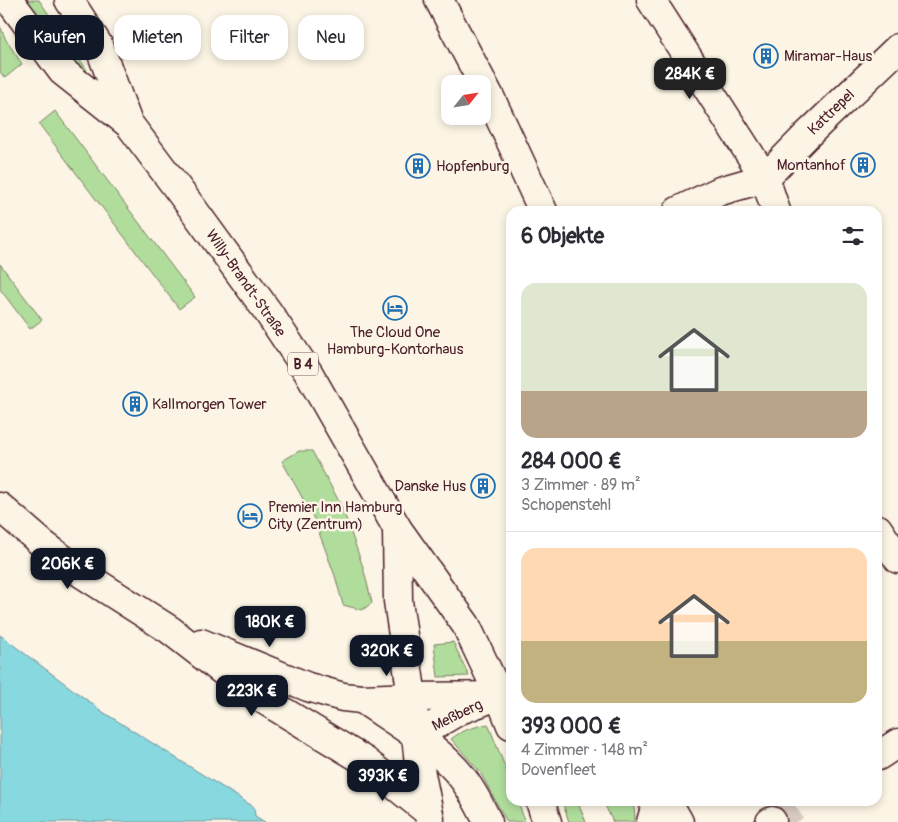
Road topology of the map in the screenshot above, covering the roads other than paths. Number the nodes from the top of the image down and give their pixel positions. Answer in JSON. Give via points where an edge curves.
{"nodes":[{"id":1,"x":9,"y":0,"type":"edge"},
{"id":2,"x":69,"y":0,"type":"edge"},
{"id":3,"x":439,"y":0,"type":"edge"},
{"id":4,"x":651,"y":0,"type":"edge"},
{"id":5,"x":898,"y":48,"type":"edge"},
{"id":6,"x":129,"y":124,"type":"junction"},
{"id":7,"x":765,"y":178,"type":"junction"},
{"id":8,"x":541,"y":206,"type":"edge"},
{"id":9,"x":688,"y":206,"type":"edge"},
{"id":10,"x":774,"y":206,"type":"edge"},
{"id":11,"x":0,"y":507,"type":"edge"},
{"id":12,"x":396,"y":528,"type":"junction"},
{"id":13,"x":882,"y":535,"type":"edge"},
{"id":14,"x":898,"y":560,"type":"edge"},
{"id":15,"x":170,"y":630,"type":"junction"},
{"id":16,"x":505,"y":695,"type":"edge"},
{"id":17,"x":412,"y":697,"type":"junction"},
{"id":18,"x":362,"y":699,"type":"junction"},
{"id":19,"x":416,"y":736,"type":"junction"},
{"id":20,"x":898,"y":743,"type":"edge"},
{"id":21,"x":882,"y":753,"type":"edge"},
{"id":22,"x":542,"y":806,"type":"edge"},
{"id":23,"x":656,"y":806,"type":"edge"},
{"id":24,"x":670,"y":806,"type":"edge"},
{"id":25,"x":429,"y":817,"type":"edge"},
{"id":26,"x":488,"y":822,"type":"edge"},
{"id":27,"x":547,"y":822,"type":"edge"},
{"id":28,"x":651,"y":822,"type":"edge"},
{"id":29,"x":678,"y":822,"type":"edge"}],
"edges":[{"from":1,"to":6,"type":"main road","name":"Willy-Brandt-Straße","number":"B 4","via":[[62,71]]},
{"from":2,"to":6,"type":"main road","name":"Willy-Brandt-Straße","number":"B 4","via":[[99,46]]},
{"from":3,"to":8,"type":"main road","via":[[490,97]]},
{"from":4,"to":7,"type":"main road"},
{"from":5,"to":7,"type":"main road","name":"Kattrepel"},
{"from":6,"to":12,"type":"main road","name":"Willy-Brandt-Straße","number":"B 4","via":[[194,209],[308,372]]},
{"from":7,"to":9,"type":"main road","via":[[720,191]]},
{"from":7,"to":10,"type":"main road"},
{"from":11,"to":15,"type":"main road","via":[[84,575]]},
{"from":12,"to":16,"type":"main road","name":"Willy-Brandt-Straße","number":"B 4","via":[[466,625]]},
{"from":12,"to":17,"type":"main road","name":"Willy-Brandt-Straße","number":"B 4","via":[[398,601]]},
{"from":13,"to":14,"type":"main road"},
{"from":15,"to":18,"type":"main road","name":"Meßberg","via":[[308,687]]},
{"from":15,"to":25,"type":"main road","via":[[246,689],[365,761]]},
{"from":16,"to":17,"type":"main road","name":"Meßberg"},
{"from":16,"to":19,"type":"main road","name":"Meßberg","via":[[460,710]]},
{"from":17,"to":18,"type":"main road","name":"Meßberg"},
{"from":17,"to":19,"type":"main road","name":"Willy-Brandt-Straße","number":"B 4"},
{"from":18,"to":19,"type":"main road"},
{"from":19,"to":25,"type":"main road","name":"Willy-Brandt-Straße","number":"B 4"},
{"from":19,"to":26,"type":"main road","via":[[455,769]]},
{"from":20,"to":21,"type":"main road"},
{"from":22,"to":27,"type":"main road"},
{"from":23,"to":28,"type":"main road"},
{"from":24,"to":29,"type":"main road"}]}
